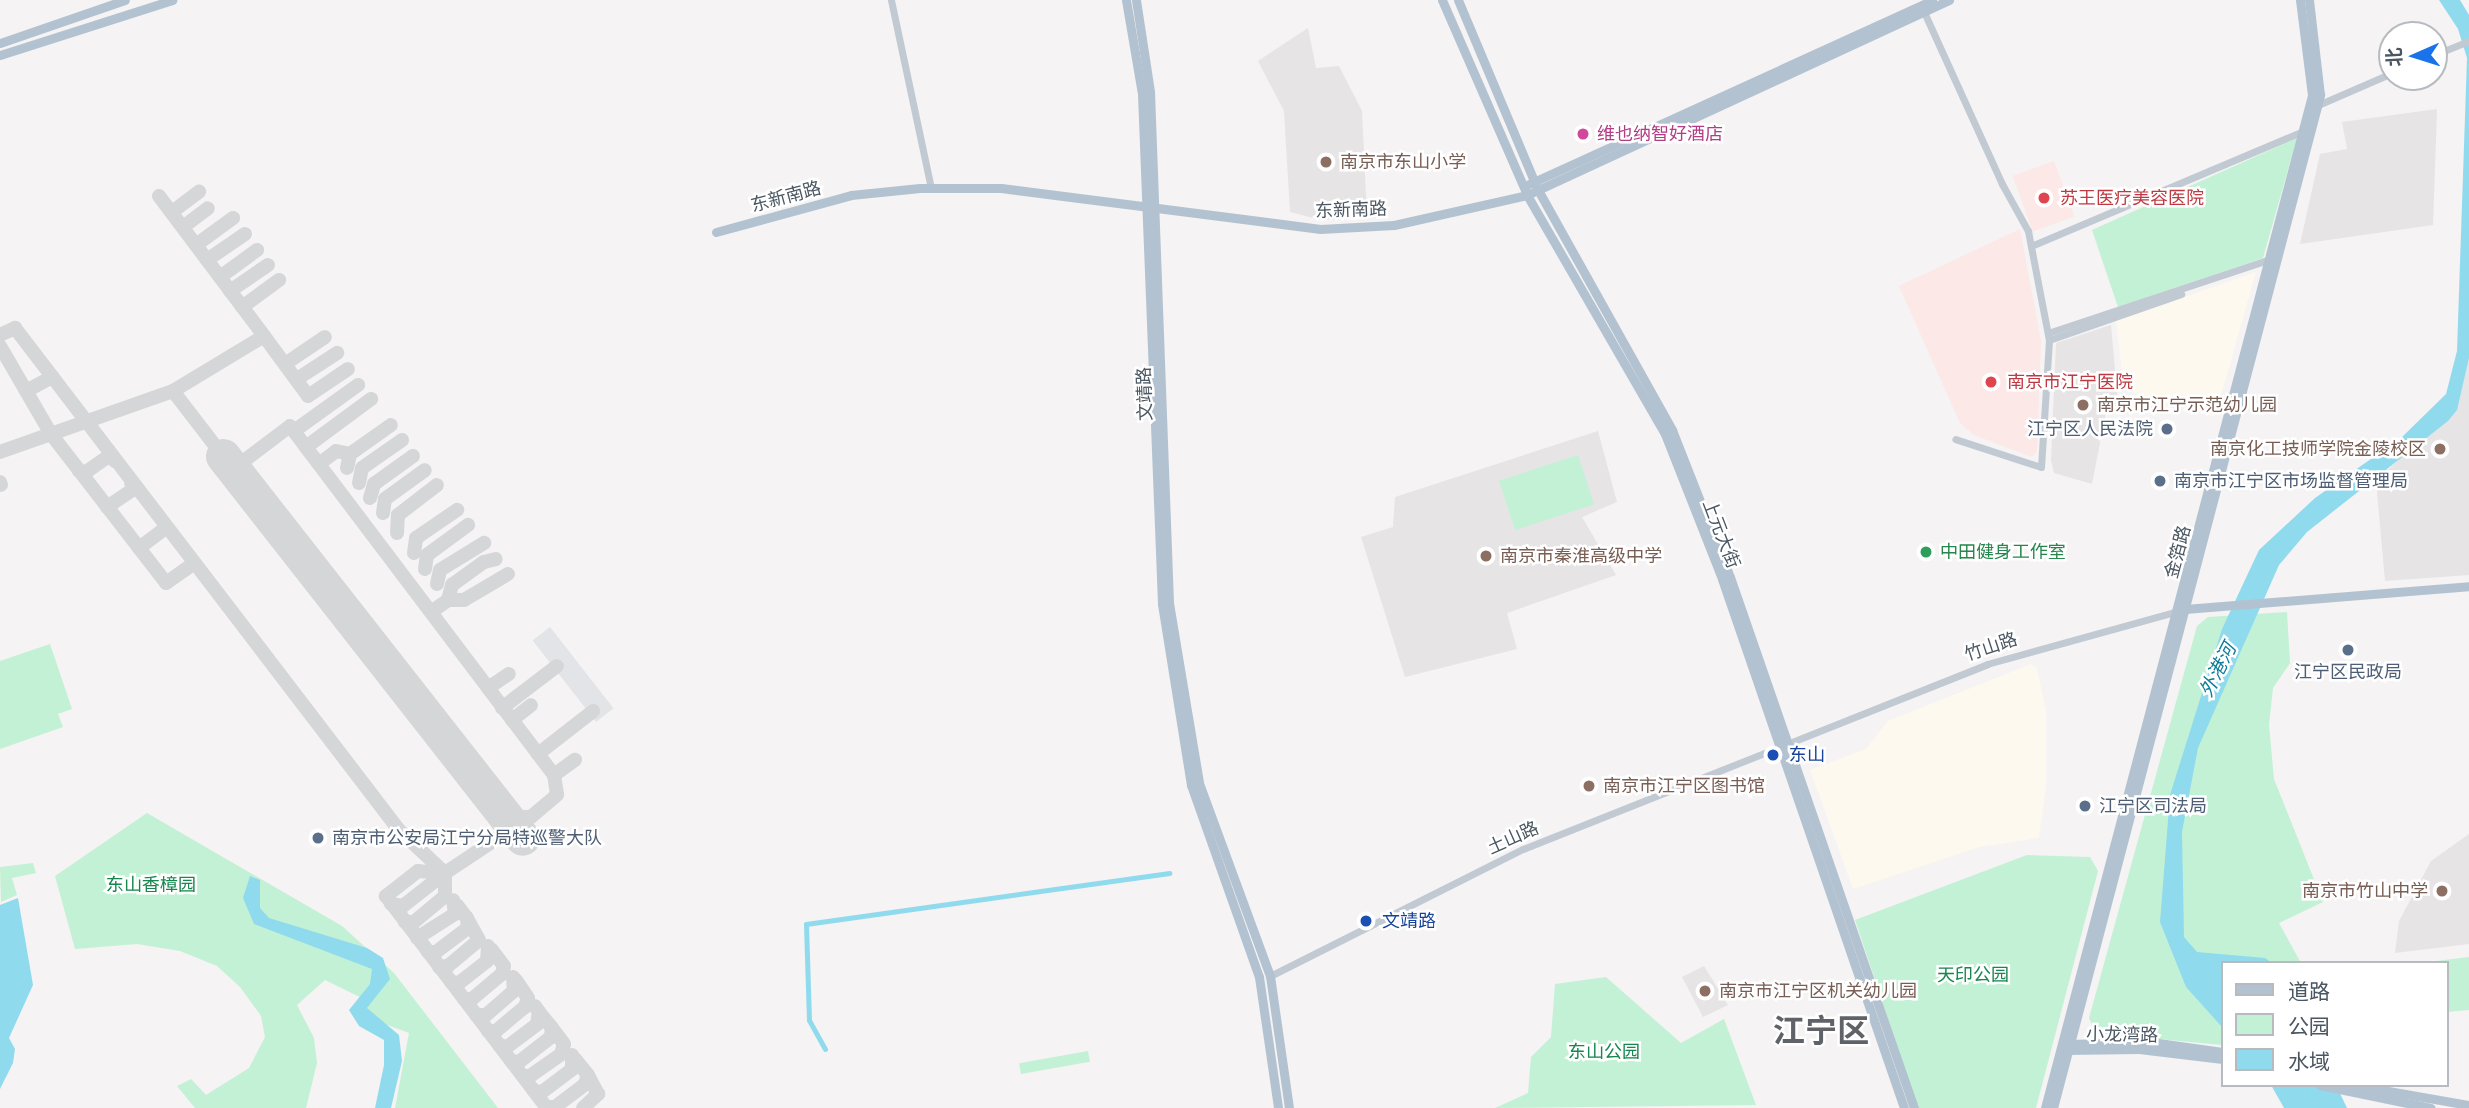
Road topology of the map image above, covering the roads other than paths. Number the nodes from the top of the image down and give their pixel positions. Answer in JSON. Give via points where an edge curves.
{"nodes":[{"id":1,"x":125,"y":0,"type":"edge"},
{"id":2,"x":172,"y":0,"type":"edge"},
{"id":3,"x":891,"y":0,"type":"edge"},
{"id":4,"x":1126,"y":0,"type":"edge"},
{"id":5,"x":1136,"y":0,"type":"edge"},
{"id":6,"x":1442,"y":0,"type":"edge"},
{"id":7,"x":1458,"y":0,"type":"edge"},
{"id":8,"x":1932,"y":0,"type":"edge"},
{"id":9,"x":1949,"y":0,"type":"edge"},
{"id":10,"x":2300,"y":0,"type":"edge"},
{"id":11,"x":2309,"y":0,"type":"edge"},
{"id":12,"x":1924,"y":12,"type":"junction"},
{"id":13,"x":2465,"y":42,"type":"edge"},
{"id":14,"x":0,"y":43,"type":"edge"},
{"id":15,"x":2448,"y":49,"type":"edge"},
{"id":16,"x":0,"y":55,"type":"edge"},
{"id":17,"x":2378,"y":79,"type":"edge"},
{"id":18,"x":2318,"y":105,"type":"junction"},
{"id":19,"x":2303,"y":131,"type":"junction"},
{"id":20,"x":1537,"y":186,"type":"junction"},
{"id":21,"x":931,"y":188,"type":"junction"},
{"id":22,"x":1525,"y":191,"type":"junction"},
{"id":23,"x":1149,"y":208,"type":"junction"},
{"id":24,"x":716,"y":232,"type":"dead end"},
{"id":25,"x":2031,"y":246,"type":"junction"},
{"id":26,"x":2276,"y":259,"type":"junction"},
{"id":27,"x":2049,"y":336,"type":"junction"},
{"id":28,"x":1955,"y":439,"type":"dead end"},
{"id":29,"x":2469,"y":586,"type":"edge"},
{"id":30,"x":2183,"y":610,"type":"junction"},
{"id":31,"x":1789,"y":744,"type":"junction"},
{"id":32,"x":1779,"y":748,"type":"junction"},
{"id":33,"x":1270,"y":976,"type":"junction"},
{"id":34,"x":2067,"y":1047,"type":"junction"},
{"id":35,"x":2220,"y":1052,"type":"edge"},
{"id":36,"x":2220,"y":1059,"type":"edge"},
{"id":37,"x":2331,"y":1087,"type":"edge"},
{"id":38,"x":2358,"y":1087,"type":"edge"},
{"id":39,"x":2373,"y":1095,"type":"junction"},
{"id":40,"x":2469,"y":1105,"type":"edge"},
{"id":41,"x":1278,"y":1108,"type":"edge"},
{"id":42,"x":1289,"y":1108,"type":"edge"},
{"id":43,"x":1905,"y":1108,"type":"edge"},
{"id":44,"x":1914,"y":1108,"type":"edge"},
{"id":45,"x":2045,"y":1108,"type":"edge"},
{"id":46,"x":2053,"y":1108,"type":"edge"},
{"id":47,"x":2431,"y":1108,"type":"edge"}],
"edges":[{"from":1,"to":14,"type":"main road"},
{"from":2,"to":16,"type":"main road"},
{"from":3,"to":21,"type":"street"},
{"from":4,"to":23,"type":"main road","name":"文靖路","via":[[1142,94]]},
{"from":5,"to":23,"type":"main road","name":"文靖路","via":[[1150,92]]},
{"from":6,"to":22,"type":"main road","name":"上元大街"},
{"from":7,"to":20,"type":"main road","name":"上元大街"},
{"from":8,"to":20,"type":"main road","name":"东新南路"},
{"from":9,"to":12,"type":"main road","name":"东新南路"},
{"from":10,"to":19,"type":"main road","name":"金箔路","via":[[2312,95]]},
{"from":11,"to":18,"type":"main road","name":"金箔路"},
{"from":12,"to":20,"type":"main road","name":"东新南路"},
{"from":12,"to":25,"type":"street","via":[[2001,184],[2028,231]]},
{"from":13,"to":15,"type":"street"},
{"from":17,"to":18,"type":"street"},
{"from":18,"to":26,"type":"main road","name":"金箔路"},
{"from":19,"to":25,"type":"street"},
{"from":19,"to":26,"type":"main road","name":"金箔路"},
{"from":20,"to":22,"type":"main road","name":"东新南路"},
{"from":20,"to":31,"type":"main road","name":"上元大街","via":[[1672,430]]},
{"from":21,"to":23,"type":"main road","name":"东新南路","via":[[1001,188]]},
{"from":21,"to":24,"type":"main road","name":"东新南路","via":[[851,195]]},
{"from":22,"to":23,"type":"main road","name":"东新南路","via":[[1394,225],[1321,229]]},
{"from":22,"to":32,"type":"main road","name":"上元大街","via":[[1665,434],[1722,579]]},
{"from":23,"to":33,"type":"main road","name":"文靖路","via":[[1169,603],[1199,783]]},
{"from":23,"to":41,"type":"main road","name":"文靖路","via":[[1162,604],[1192,785],[1259,977]]},
{"from":25,"to":27,"type":"street"},
{"from":26,"to":27,"type":"street"},
{"from":26,"to":30,"type":"main road","name":"金箔路"},
{"from":27,"to":28,"type":"street","via":[[2041,467]]},
{"from":29,"to":30,"type":"main road","name":"竹山路"},
{"from":30,"to":31,"type":"street","name":"竹山路","via":[[1987,664]]},
{"from":30,"to":34,"type":"main road","name":"金箔路"},
{"from":31,"to":32,"type":"street","name":"竹山路"},
{"from":31,"to":44,"type":"main road","name":"上元大街"},
{"from":32,"to":33,"type":"street","name":"土山路","via":[[1523,849]]},
{"from":32,"to":43,"type":"main road","name":"上元大街"},
{"from":33,"to":42,"type":"main road","name":"文靖路"},
{"from":34,"to":35,"type":"main road","name":"小龙湾路","via":[[2151,1042]]},
{"from":34,"to":36,"type":"main road","name":"小龙湾路","via":[[2139,1049]]},
{"from":34,"to":45,"type":"main road","name":"金箔路"},
{"from":34,"to":46,"type":"main road","name":"金箔路"},
{"from":37,"to":39,"type":"main road"},
{"from":38,"to":39,"type":"main road"},
{"from":39,"to":40,"type":"main road"},
{"from":39,"to":47,"type":"main road"}]}
